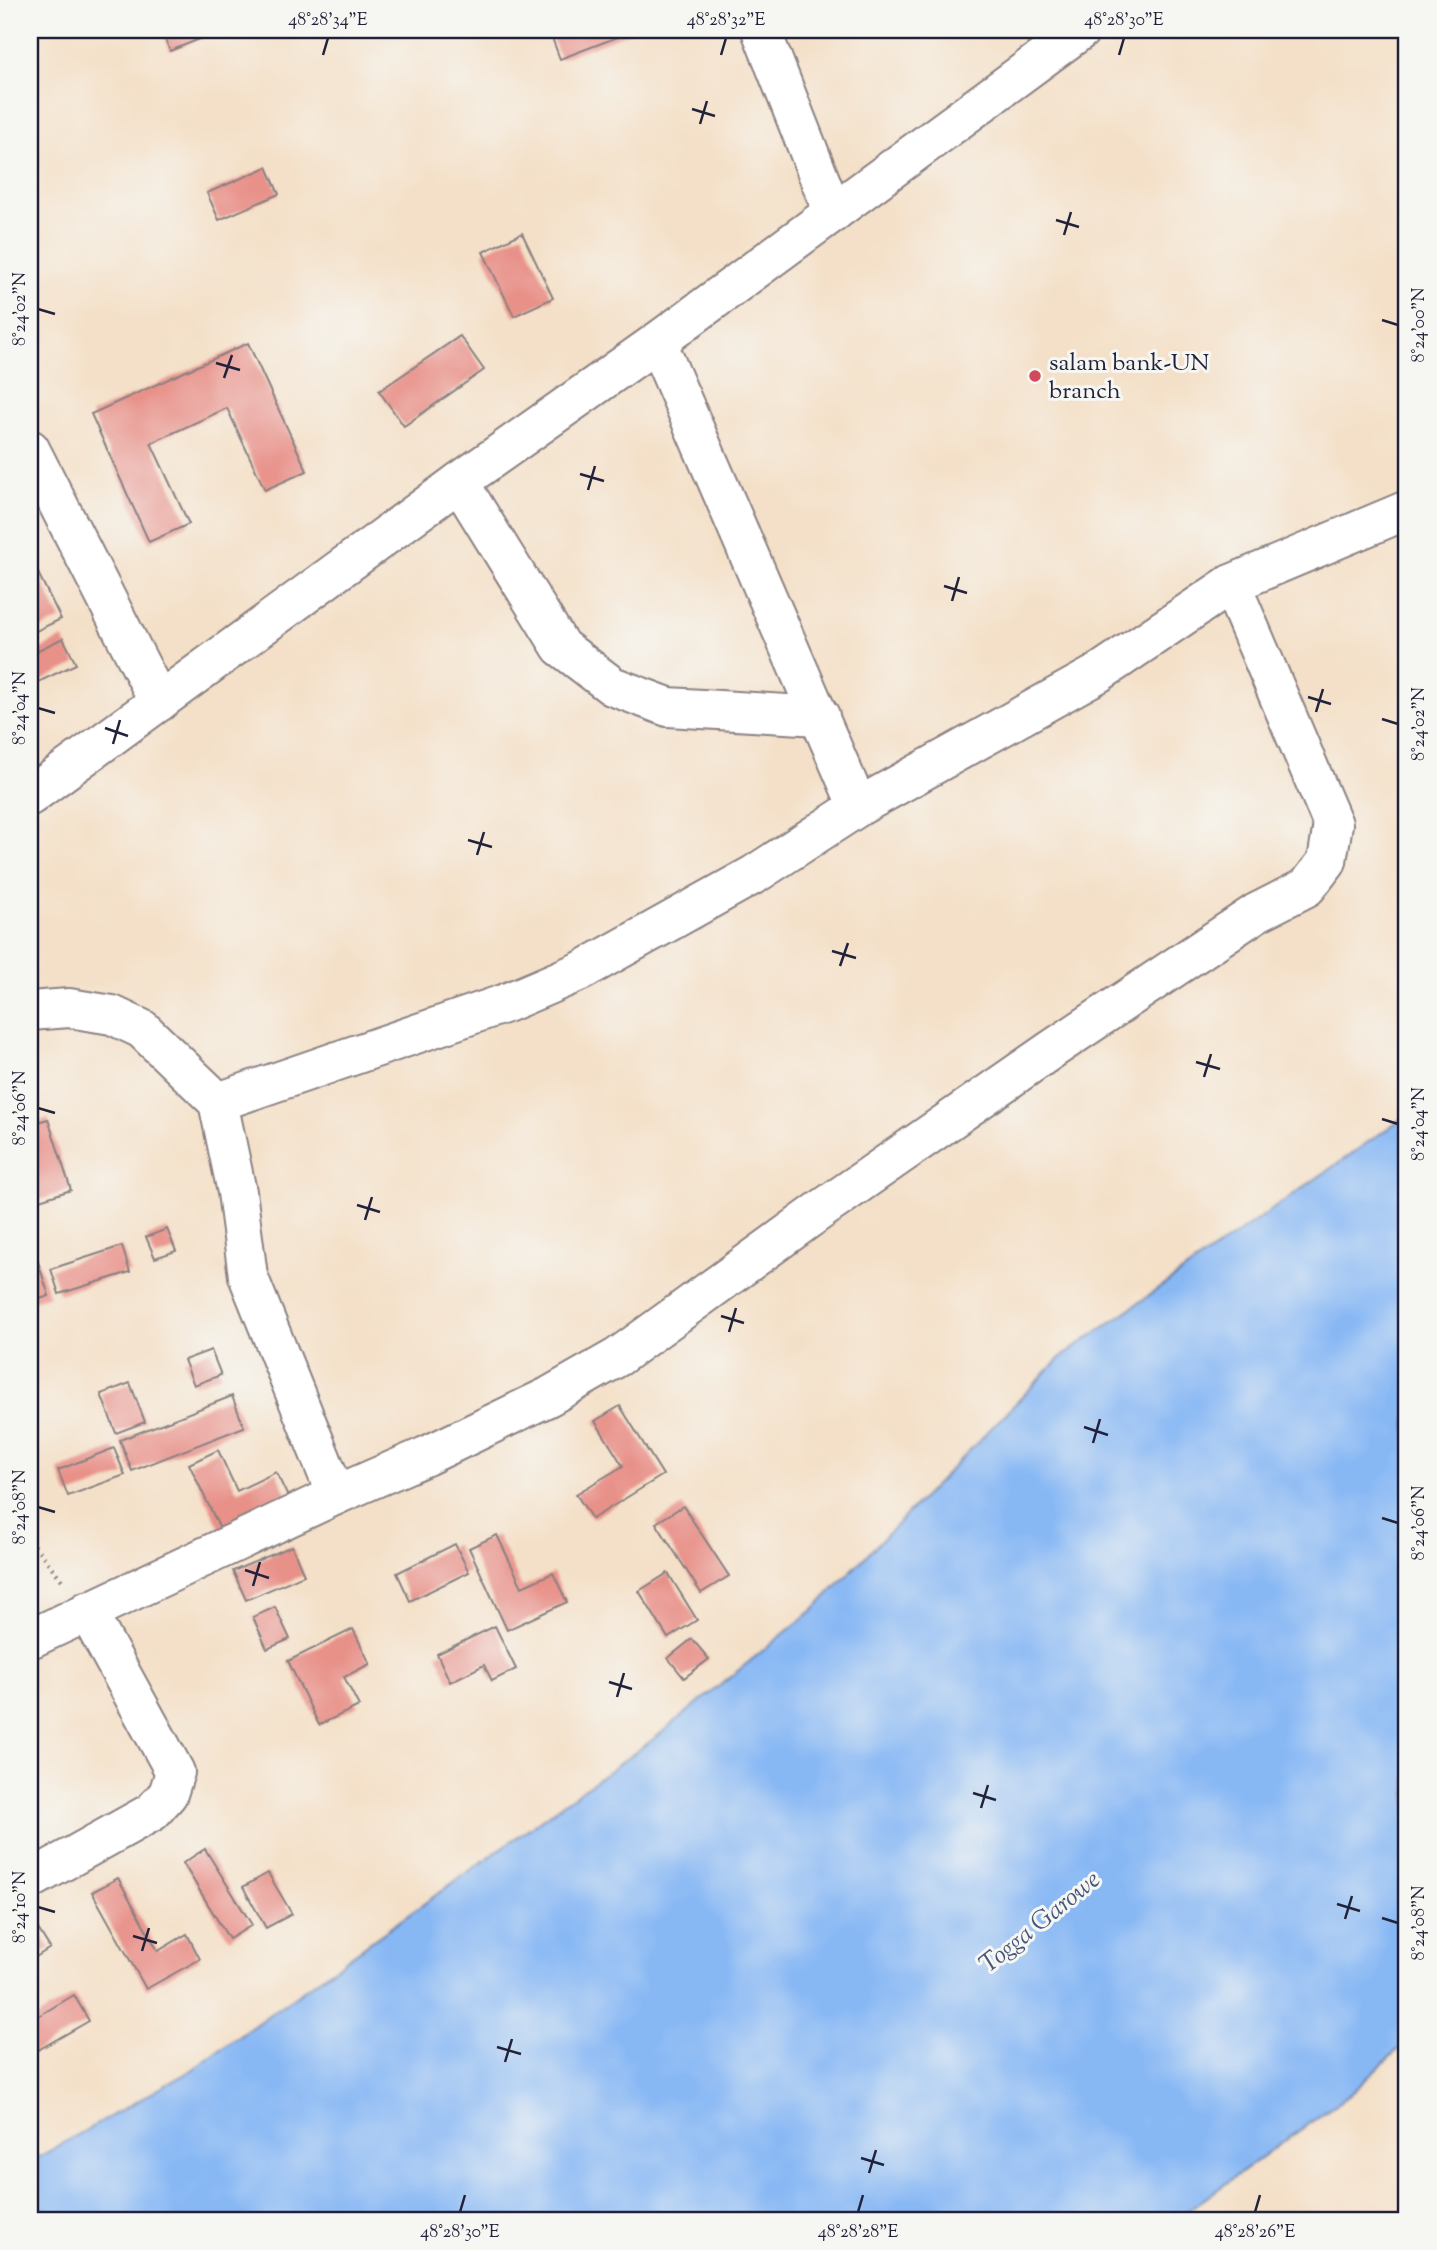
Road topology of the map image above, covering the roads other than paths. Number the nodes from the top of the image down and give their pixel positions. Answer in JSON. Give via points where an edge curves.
{"nodes":[{"id":1,"x":761,"y":30,"type":"edge"},
{"id":2,"x":1082,"y":30,"type":"edge"},
{"id":3,"x":833,"y":212,"type":"junction"},
{"id":4,"x":657,"y":342,"type":"junction"},
{"id":5,"x":30,"y":449,"type":"edge"},
{"id":6,"x":458,"y":482,"type":"junction"},
{"id":7,"x":1407,"y":510,"type":"edge"},
{"id":8,"x":1231,"y":584,"type":"junction"},
{"id":9,"x":159,"y":702,"type":"junction"},
{"id":10,"x":820,"y":716,"type":"junction"},
{"id":11,"x":30,"y":796,"type":"edge"},
{"id":12,"x":858,"y":807,"type":"junction"},
{"id":13,"x":30,"y":1011,"type":"edge"},
{"id":14,"x":218,"y":1102,"type":"junction"},
{"id":15,"x":336,"y":1495,"type":"junction"},
{"id":16,"x":87,"y":1611,"type":"junction"},
{"id":17,"x":30,"y":1639,"type":"edge"},
{"id":18,"x":30,"y":1880,"type":"edge"}],
"edges":[{"from":1,"to":3,"type":"street"},
{"from":2,"to":3,"type":"street"},
{"from":3,"to":4,"type":"street"},
{"from":4,"to":6,"type":"street"},
{"from":4,"to":10,"type":"street"},
{"from":5,"to":9,"type":"street"},
{"from":6,"to":9,"type":"street"},
{"from":6,"to":10,"type":"street","via":[[562,646],[612,687],[668,707]]},
{"from":7,"to":8,"type":"street"},
{"from":8,"to":12,"type":"street","via":[[1097,674]]},
{"from":8,"to":15,"type":"street","via":[[1333,824],[1326,861],[1307,887],[1256,913],[1051,1050],[618,1357],[548,1397]]},
{"from":9,"to":11,"type":"street"},
{"from":10,"to":12,"type":"street"},
{"from":12,"to":14,"type":"street","via":[[755,874],[581,971],[506,1003]]},
{"from":13,"to":14,"type":"street","via":[[69,1008],[111,1015],[142,1029]]},
{"from":14,"to":15,"type":"street","via":[[248,1276]]},
{"from":15,"to":16,"type":"street"},
{"from":16,"to":17,"type":"street"},
{"from":16,"to":18,"type":"street","via":[[175,1772],[168,1794],[152,1812]]}]}
